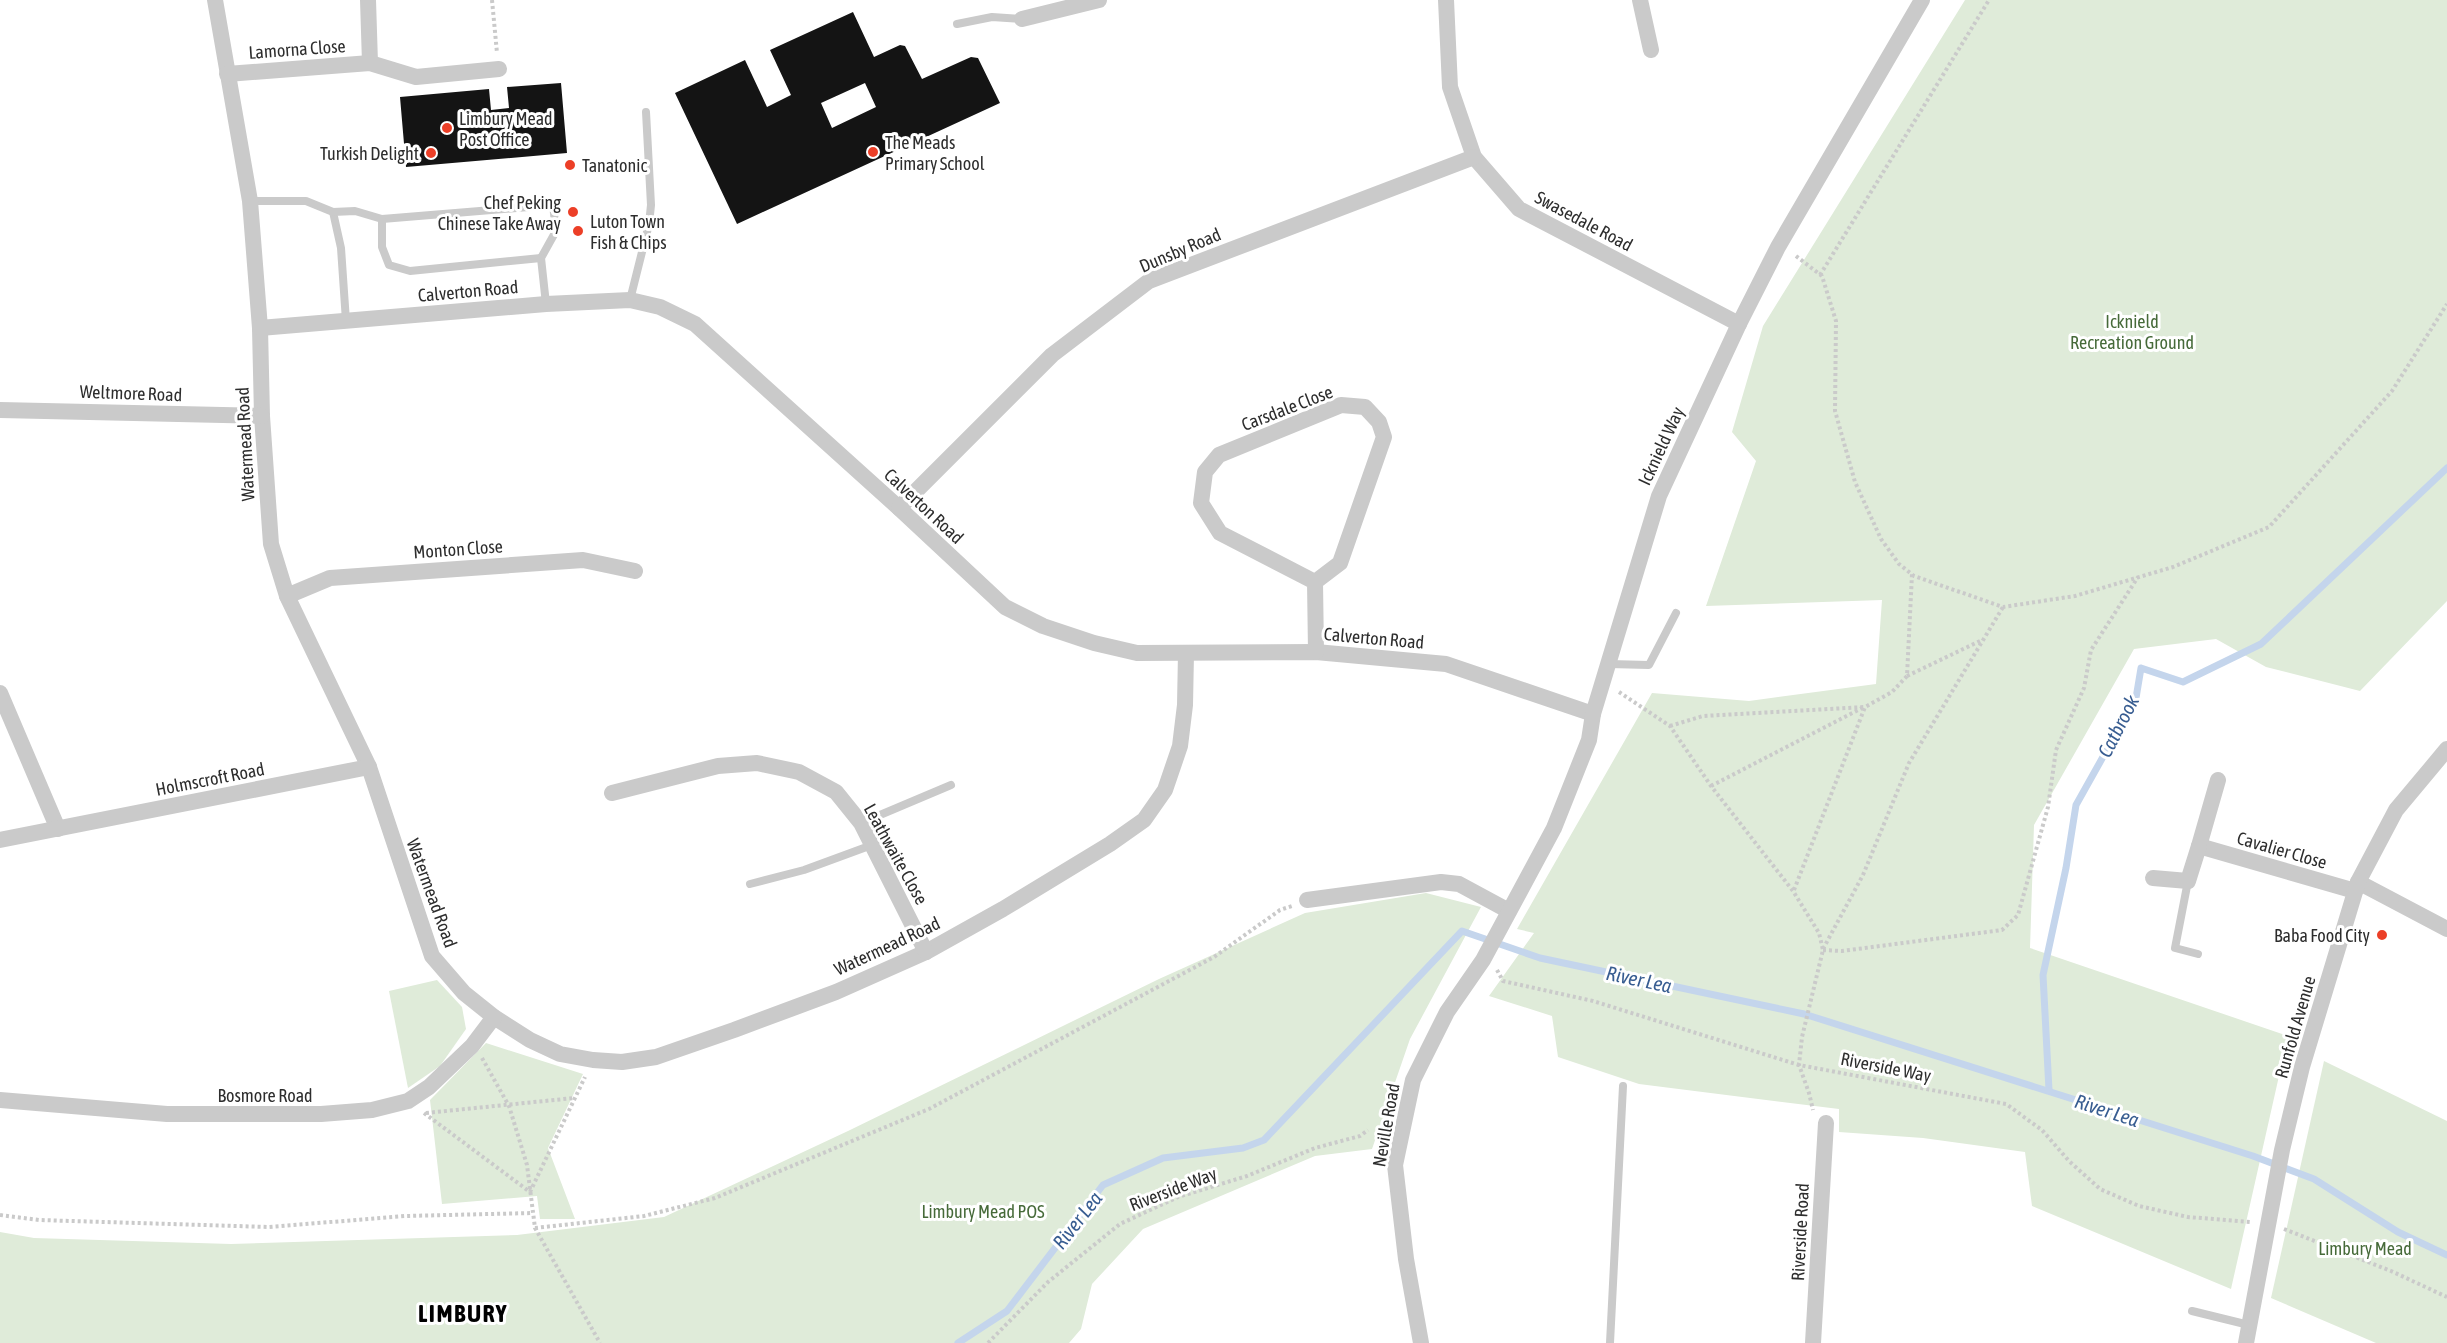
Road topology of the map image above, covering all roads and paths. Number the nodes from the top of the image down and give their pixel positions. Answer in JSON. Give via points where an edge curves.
{"nodes":[{"id":1,"x":215,"y":0,"type":"edge"},
{"id":2,"x":368,"y":0,"type":"edge"},
{"id":3,"x":492,"y":0,"type":"edge"},
{"id":4,"x":1099,"y":0,"type":"edge"},
{"id":5,"x":1446,"y":0,"type":"edge"},
{"id":6,"x":1640,"y":0,"type":"edge"},
{"id":7,"x":1922,"y":0,"type":"edge"},
{"id":8,"x":1989,"y":0,"type":"edge"},
{"id":9,"x":1022,"y":19,"type":"joint"},
{"id":10,"x":957,"y":24,"type":"dead end"},
{"id":11,"x":1651,"y":50,"type":"dead end"},
{"id":12,"x":370,"y":63,"type":"junction"},
{"id":13,"x":499,"y":69,"type":"joint"},
{"id":14,"x":227,"y":74,"type":"junction"},
{"id":15,"x":646,"y":112,"type":"dead end"},
{"id":16,"x":1474,"y":157,"type":"junction"},
{"id":17,"x":250,"y":201,"type":"junction"},
{"id":18,"x":333,"y":212,"type":"junction"},
{"id":19,"x":382,"y":219,"type":"junction"},
{"id":20,"x":1796,"y":256,"type":"dead end"},
{"id":21,"x":541,"y":258,"type":"junction"},
{"id":22,"x":1821,"y":275,"type":"junction"},
{"id":23,"x":630,"y":300,"type":"junction"},
{"id":24,"x":546,"y":304,"type":"junction"},
{"id":25,"x":2447,"y":304,"type":"edge"},
{"id":26,"x":346,"y":321,"type":"junction"},
{"id":27,"x":1739,"y":324,"type":"junction"},
{"id":28,"x":260,"y":328,"type":"junction"},
{"id":29,"x":0,"y":410,"type":"edge"},
{"id":30,"x":262,"y":416,"type":"junction"},
{"id":31,"x":899,"y":508,"type":"junction"},
{"id":32,"x":635,"y":571,"type":"dead end"},
{"id":33,"x":1912,"y":574,"type":"junction"},
{"id":34,"x":2138,"y":577,"type":"junction"},
{"id":35,"x":1315,"y":582,"type":"junction"},
{"id":36,"x":287,"y":596,"type":"junction"},
{"id":37,"x":2003,"y":607,"type":"junction"},
{"id":38,"x":1676,"y":613,"type":"dead end"},
{"id":39,"x":1983,"y":640,"type":"junction"},
{"id":40,"x":1316,"y":652,"type":"junction"},
{"id":41,"x":1186,"y":653,"type":"junction"},
{"id":42,"x":1609,"y":664,"type":"junction"},
{"id":43,"x":1907,"y":676,"type":"junction"},
{"id":44,"x":1604,"y":681,"type":"junction"},
{"id":45,"x":0,"y":693,"type":"edge"},
{"id":46,"x":1865,"y":707,"type":"junction"},
{"id":47,"x":1593,"y":714,"type":"junction"},
{"id":48,"x":1670,"y":726,"type":"junction"},
{"id":49,"x":2447,"y":749,"type":"edge"},
{"id":50,"x":369,"y":768,"type":"junction"},
{"id":51,"x":2218,"y":780,"type":"dead end"},
{"id":52,"x":951,"y":785,"type":"dead end"},
{"id":53,"x":1711,"y":786,"type":"junction"},
{"id":54,"x":612,"y":793,"type":"dead end"},
{"id":55,"x":861,"y":823,"type":"junction"},
{"id":56,"x":58,"y":829,"type":"junction"},
{"id":57,"x":0,"y":840,"type":"edge"},
{"id":58,"x":872,"y":845,"type":"junction"},
{"id":59,"x":2199,"y":846,"type":"junction"},
{"id":60,"x":2153,"y":878,"type":"dead end"},
{"id":61,"x":2188,"y":881,"type":"junction"},
{"id":62,"x":750,"y":884,"type":"dead end"},
{"id":63,"x":2356,"y":887,"type":"junction"},
{"id":64,"x":1793,"y":891,"type":"junction"},
{"id":65,"x":1306,"y":900,"type":"joint"},
{"id":66,"x":1509,"y":911,"type":"junction"},
{"id":67,"x":2447,"y":928,"type":"edge"},
{"id":68,"x":1495,"y":934,"type":"joint"},
{"id":69,"x":1823,"y":950,"type":"junction"},
{"id":70,"x":926,"y":952,"type":"junction"},
{"id":71,"x":2198,"y":954,"type":"dead end"},
{"id":72,"x":1489,"y":964,"type":"junction"},
{"id":73,"x":494,"y":1017,"type":"junction"},
{"id":74,"x":472,"y":1047,"type":"junction"},
{"id":75,"x":593,"y":1060,"type":"junction"},
{"id":76,"x":1799,"y":1065,"type":"junction"},
{"id":77,"x":1623,"y":1086,"type":"dead end"},
{"id":78,"x":574,"y":1098,"type":"junction"},
{"id":79,"x":0,"y":1100,"type":"edge"},
{"id":80,"x":408,"y":1101,"type":"junction"},
{"id":81,"x":509,"y":1106,"type":"junction"},
{"id":82,"x":425,"y":1113,"type":"junction"},
{"id":83,"x":1826,"y":1123,"type":"joint"},
{"id":84,"x":1368,"y":1130,"type":"dead end"},
{"id":85,"x":531,"y":1192,"type":"junction"},
{"id":86,"x":533,"y":1213,"type":"junction"},
{"id":87,"x":0,"y":1215,"type":"edge"},
{"id":88,"x":2251,"y":1222,"type":"dead end"},
{"id":89,"x":535,"y":1228,"type":"junction"},
{"id":90,"x":2281,"y":1228,"type":"dead end"},
{"id":91,"x":2447,"y":1297,"type":"edge"},
{"id":92,"x":2192,"y":1311,"type":"dead end"},
{"id":93,"x":2248,"y":1325,"type":"junction"},
{"id":94,"x":600,"y":1343,"type":"edge"},
{"id":95,"x":988,"y":1343,"type":"edge"},
{"id":96,"x":1421,"y":1343,"type":"edge"},
{"id":97,"x":1610,"y":1343,"type":"edge"},
{"id":98,"x":1813,"y":1343,"type":"edge"},
{"id":99,"x":2246,"y":1343,"type":"edge"}],
"edges":[{"from":1,"to":14,"type":"street","name":"Watermead Road"},
{"from":2,"to":12,"type":"street","name":"Lamorna Close"},
{"from":3,"to":13,"type":"path"},
{"from":4,"to":9,"type":"street"},
{"from":5,"to":16,"type":"street","name":"Swasedale Road","via":[[1450,87]]},
{"from":6,"to":11,"type":"street"},
{"from":7,"to":27,"type":"street","name":"Icknield Way","via":[[1778,247]]},
{"from":8,"to":22,"type":"path"},
{"from":9,"to":10,"type":"lane","via":[[992,17]]},
{"from":12,"to":13,"type":"street","name":"Lamorna Close","via":[[417,77]]},
{"from":12,"to":14,"type":"street","name":"Lamorna Close"},
{"from":14,"to":17,"type":"street","name":"Watermead Road"},
{"from":15,"to":23,"type":"lane","via":[[651,205]]},
{"from":16,"to":27,"type":"street","name":"Swasedale Road","via":[[1519,209]]},
{"from":16,"to":31,"type":"street","name":"Dunsby Road","via":[[1149,281],[1052,355]]},
{"from":17,"to":18,"type":"lane","via":[[306,201]]},
{"from":17,"to":28,"type":"street","name":"Watermead Road"},
{"from":18,"to":19,"type":"lane","via":[[355,211]]},
{"from":18,"to":26,"type":"lane","via":[[341,248]]},
{"from":19,"to":21,"type":"lane","via":[[382,247],[389,265],[410,271]]},
{"from":19,"to":21,"type":"lane","via":[[553,205],[556,231]]},
{"from":20,"to":22,"type":"path"},
{"from":21,"to":24,"type":"lane"},
{"from":22,"to":33,"type":"path","via":[[1836,321],[1834,411],[1855,482],[1881,539],[1899,564]]},
{"from":23,"to":24,"type":"street","name":"Calverton Road"},
{"from":23,"to":31,"type":"street","name":"Calverton Road","via":[[660,307],[695,324]]},
{"from":24,"to":26,"type":"street","name":"Calverton Road"},
{"from":25,"to":34,"type":"path","via":[[2392,391],[2269,527],[2173,567]]},
{"from":26,"to":28,"type":"street","name":"Calverton Road"},
{"from":27,"to":42,"type":"street","name":"Icknield Way","via":[[1659,496]]},
{"from":28,"to":30,"type":"street","name":"Watermead Road"},
{"from":29,"to":30,"type":"street","name":"Weltmore Road"},
{"from":30,"to":36,"type":"street","name":"Watermead Road","via":[[271,544]]},
{"from":31,"to":41,"type":"street","name":"Calverton Road","via":[[1005,607],[1043,626],[1094,643],[1137,653]]},
{"from":32,"to":36,"type":"street","name":"Monton Close","via":[[583,560],[330,578]]},
{"from":33,"to":37,"type":"path"},
{"from":33,"to":43,"type":"path"},
{"from":34,"to":37,"type":"path","via":[[2075,596]]},
{"from":34,"to":69,"type":"path","via":[[2091,650],[2084,688],[2056,750],[2048,807],[2018,915],[2002,930],[1842,951]]},
{"from":35,"to":35,"type":"street","name":"Carsdale Close","via":[[1220,533],[1201,503],[1205,472],[1219,455],[1331,409],[1341,405],[1365,407],[1379,422],[1384,436],[1340,562]]},
{"from":35,"to":40,"type":"street"},
{"from":36,"to":50,"type":"street","name":"Watermead Road"},
{"from":37,"to":39,"type":"path"},
{"from":38,"to":42,"type":"lane","via":[[1649,665]]},
{"from":39,"to":43,"type":"path"},
{"from":39,"to":69,"type":"path","via":[[1909,763],[1863,875]]},
{"from":40,"to":41,"type":"street","name":"Calverton Road"},
{"from":40,"to":47,"type":"street","name":"Calverton Road","via":[[1446,664]]},
{"from":41,"to":70,"type":"street","name":"Watermead Road","via":[[1180,747],[1165,790],[1144,820],[1003,909]]},
{"from":42,"to":44,"type":"street","name":"Icknield Way"},
{"from":43,"to":46,"type":"path","via":[[1892,692]]},
{"from":44,"to":47,"type":"street","name":"Icknield Way"},
{"from":44,"to":48,"type":"path"},
{"from":45,"to":56,"type":"street"},
{"from":46,"to":48,"type":"path","via":[[1703,716]]},
{"from":46,"to":53,"type":"path"},
{"from":46,"to":64,"type":"path"},
{"from":47,"to":66,"type":"street","name":"Icknield Way","via":[[1589,740],[1554,828]]},
{"from":48,"to":53,"type":"path"},
{"from":49,"to":63,"type":"street","name":"Runfold Avenue","via":[[2396,810]]},
{"from":50,"to":56,"type":"street","name":"Holmscroft Road"},
{"from":50,"to":73,"type":"street","name":"Watermead Road","via":[[432,956],[464,993]]},
{"from":51,"to":59,"type":"street"},
{"from":52,"to":55,"type":"lane"},
{"from":53,"to":64,"type":"path"},
{"from":54,"to":55,"type":"street","name":"Leathwaite Close","via":[[718,766],[757,763],[799,772],[836,792]]},
{"from":55,"to":58,"type":"street","name":"Leathwaite Close"},
{"from":56,"to":57,"type":"street","name":"Holmscroft Road"},
{"from":58,"to":62,"type":"lane","via":[[804,870]]},
{"from":58,"to":70,"type":"street","name":"Leathwaite Close"},
{"from":59,"to":61,"type":"street"},
{"from":59,"to":63,"type":"street","name":"Cavalier Close"},
{"from":60,"to":61,"type":"street"},
{"from":61,"to":71,"type":"lane","via":[[2175,948]]},
{"from":63,"to":67,"type":"street","name":"Cavalier Close"},
{"from":63,"to":93,"type":"street","name":"Runfold Avenue","via":[[2302,1067]]},
{"from":64,"to":69,"type":"path","via":[[1819,933]]},
{"from":65,"to":66,"type":"street","via":[[1442,882],[1459,884]]},
{"from":65,"to":89,"type":"path","via":[[1280,910],[1214,957],[929,1109],[715,1198],[644,1216]]},
{"from":66,"to":68,"type":"street","name":"Icknield Way"},
{"from":68,"to":72,"type":"street","name":"Neville Road"},
{"from":69,"to":76,"type":"path"},
{"from":70,"to":75,"type":"street","name":"Watermead Road","via":[[836,992],[656,1057],[622,1062]]},
{"from":72,"to":76,"type":"path","name":"Riverside Way","via":[[1503,981],[1593,1001]]},
{"from":72,"to":96,"type":"street","name":"Neville Road","via":[[1447,1012],[1413,1080],[1395,1165]]},
{"from":73,"to":74,"type":"street","name":"Bosmore Road"},
{"from":73,"to":75,"type":"street","name":"Watermead Road","via":[[560,1054]]},
{"from":74,"to":80,"type":"street","name":"Bosmore Road","via":[[438,1080]]},
{"from":74,"to":81,"type":"path","via":[[490,1069]]},
{"from":75,"to":78,"type":"path"},
{"from":76,"to":83,"type":"path","via":[[1813,1111]]},
{"from":76,"to":88,"type":"path","name":"Riverside Way","via":[[2006,1104],[2042,1130],[2100,1189],[2139,1206],[2188,1217]]},
{"from":77,"to":97,"type":"lane"},
{"from":78,"to":81,"type":"path"},
{"from":78,"to":85,"type":"path"},
{"from":79,"to":80,"type":"street","name":"Bosmore Road","via":[[167,1114],[321,1114],[372,1110]]},
{"from":80,"to":82,"type":"path"},
{"from":81,"to":82,"type":"path"},
{"from":81,"to":85,"type":"path"},
{"from":82,"to":85,"type":"path"},
{"from":83,"to":98,"type":"street","name":"Riverside Road"},
{"from":84,"to":95,"type":"path","name":"Riverside Way","via":[[1247,1176],[1178,1197],[1120,1224],[1048,1282]]},
{"from":85,"to":86,"type":"path"},
{"from":86,"to":87,"type":"path","via":[[405,1216],[269,1227],[39,1220]]},
{"from":86,"to":89,"type":"path"},
{"from":89,"to":94,"type":"path"},
{"from":90,"to":91,"type":"path"},
{"from":92,"to":93,"type":"lane"},
{"from":93,"to":99,"type":"street","name":"Runfold Avenue"}]}
